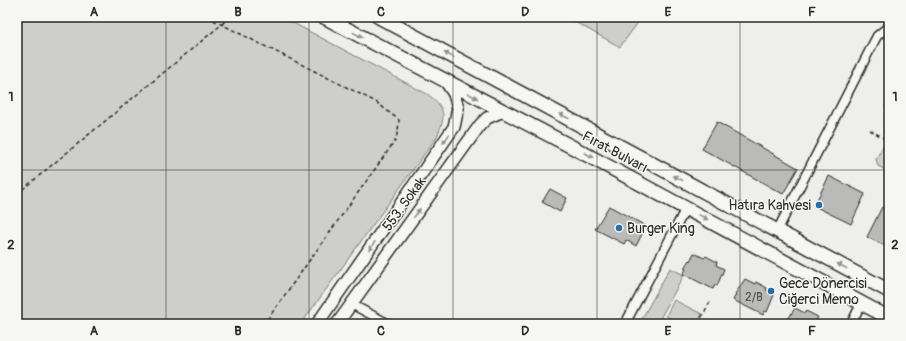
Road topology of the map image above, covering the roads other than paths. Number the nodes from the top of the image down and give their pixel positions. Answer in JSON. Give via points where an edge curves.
{"nodes":[{"id":1,"x":324,"y":17,"type":"edge"},
{"id":2,"x":379,"y":17,"type":"edge"},
{"id":3,"x":889,"y":26,"type":"edge"},
{"id":4,"x":443,"y":79,"type":"junction"},
{"id":5,"x":503,"y":111,"type":"junction"},
{"id":6,"x":686,"y":208,"type":"junction"},
{"id":7,"x":777,"y":231,"type":"junction"},
{"id":8,"x":889,"y":291,"type":"edge"},
{"id":9,"x":351,"y":304,"type":"junction"},
{"id":10,"x":861,"y":304,"type":"junction"},
{"id":11,"x":889,"y":318,"type":"edge"},
{"id":12,"x":317,"y":324,"type":"edge"},
{"id":13,"x":337,"y":324,"type":"edge"},
{"id":14,"x":389,"y":324,"type":"edge"},
{"id":15,"x":625,"y":324,"type":"edge"},
{"id":16,"x":851,"y":324,"type":"edge"}],
"edges":[{"from":1,"to":4,"type":"main road","name":"Fırat Bulvarı","one_way":true},
{"from":7,"to":2,"type":"main road","name":"Fırat Bulvarı","one_way":true},
{"from":3,"to":7,"type":"street","via":[[877,36]]},
{"from":4,"to":5,"type":"main road","name":"Fırat Bulvarı","one_way":true},
{"from":4,"to":12,"type":"main road","one_way":true,"via":[[454,94],[458,108],[454,127]]},
{"from":5,"to":6,"type":"main road","name":"Fırat Bulvarı","one_way":true},
{"from":9,"to":5,"type":"main road","name":"553. Sokak","one_way":true,"via":[[480,125],[487,118]]},
{"from":6,"to":10,"type":"main road","name":"Fırat Bulvarı","one_way":true},
{"from":6,"to":15,"type":"street"},
{"from":8,"to":7,"type":"main road","name":"Fırat Bulvarı","one_way":true},
{"from":9,"to":13,"type":"main road","name":"553. Sokak"},
{"from":9,"to":14,"type":"street"},
{"from":10,"to":11,"type":"main road","name":"Fırat Bulvarı"},
{"from":10,"to":16,"type":"street"}]}
